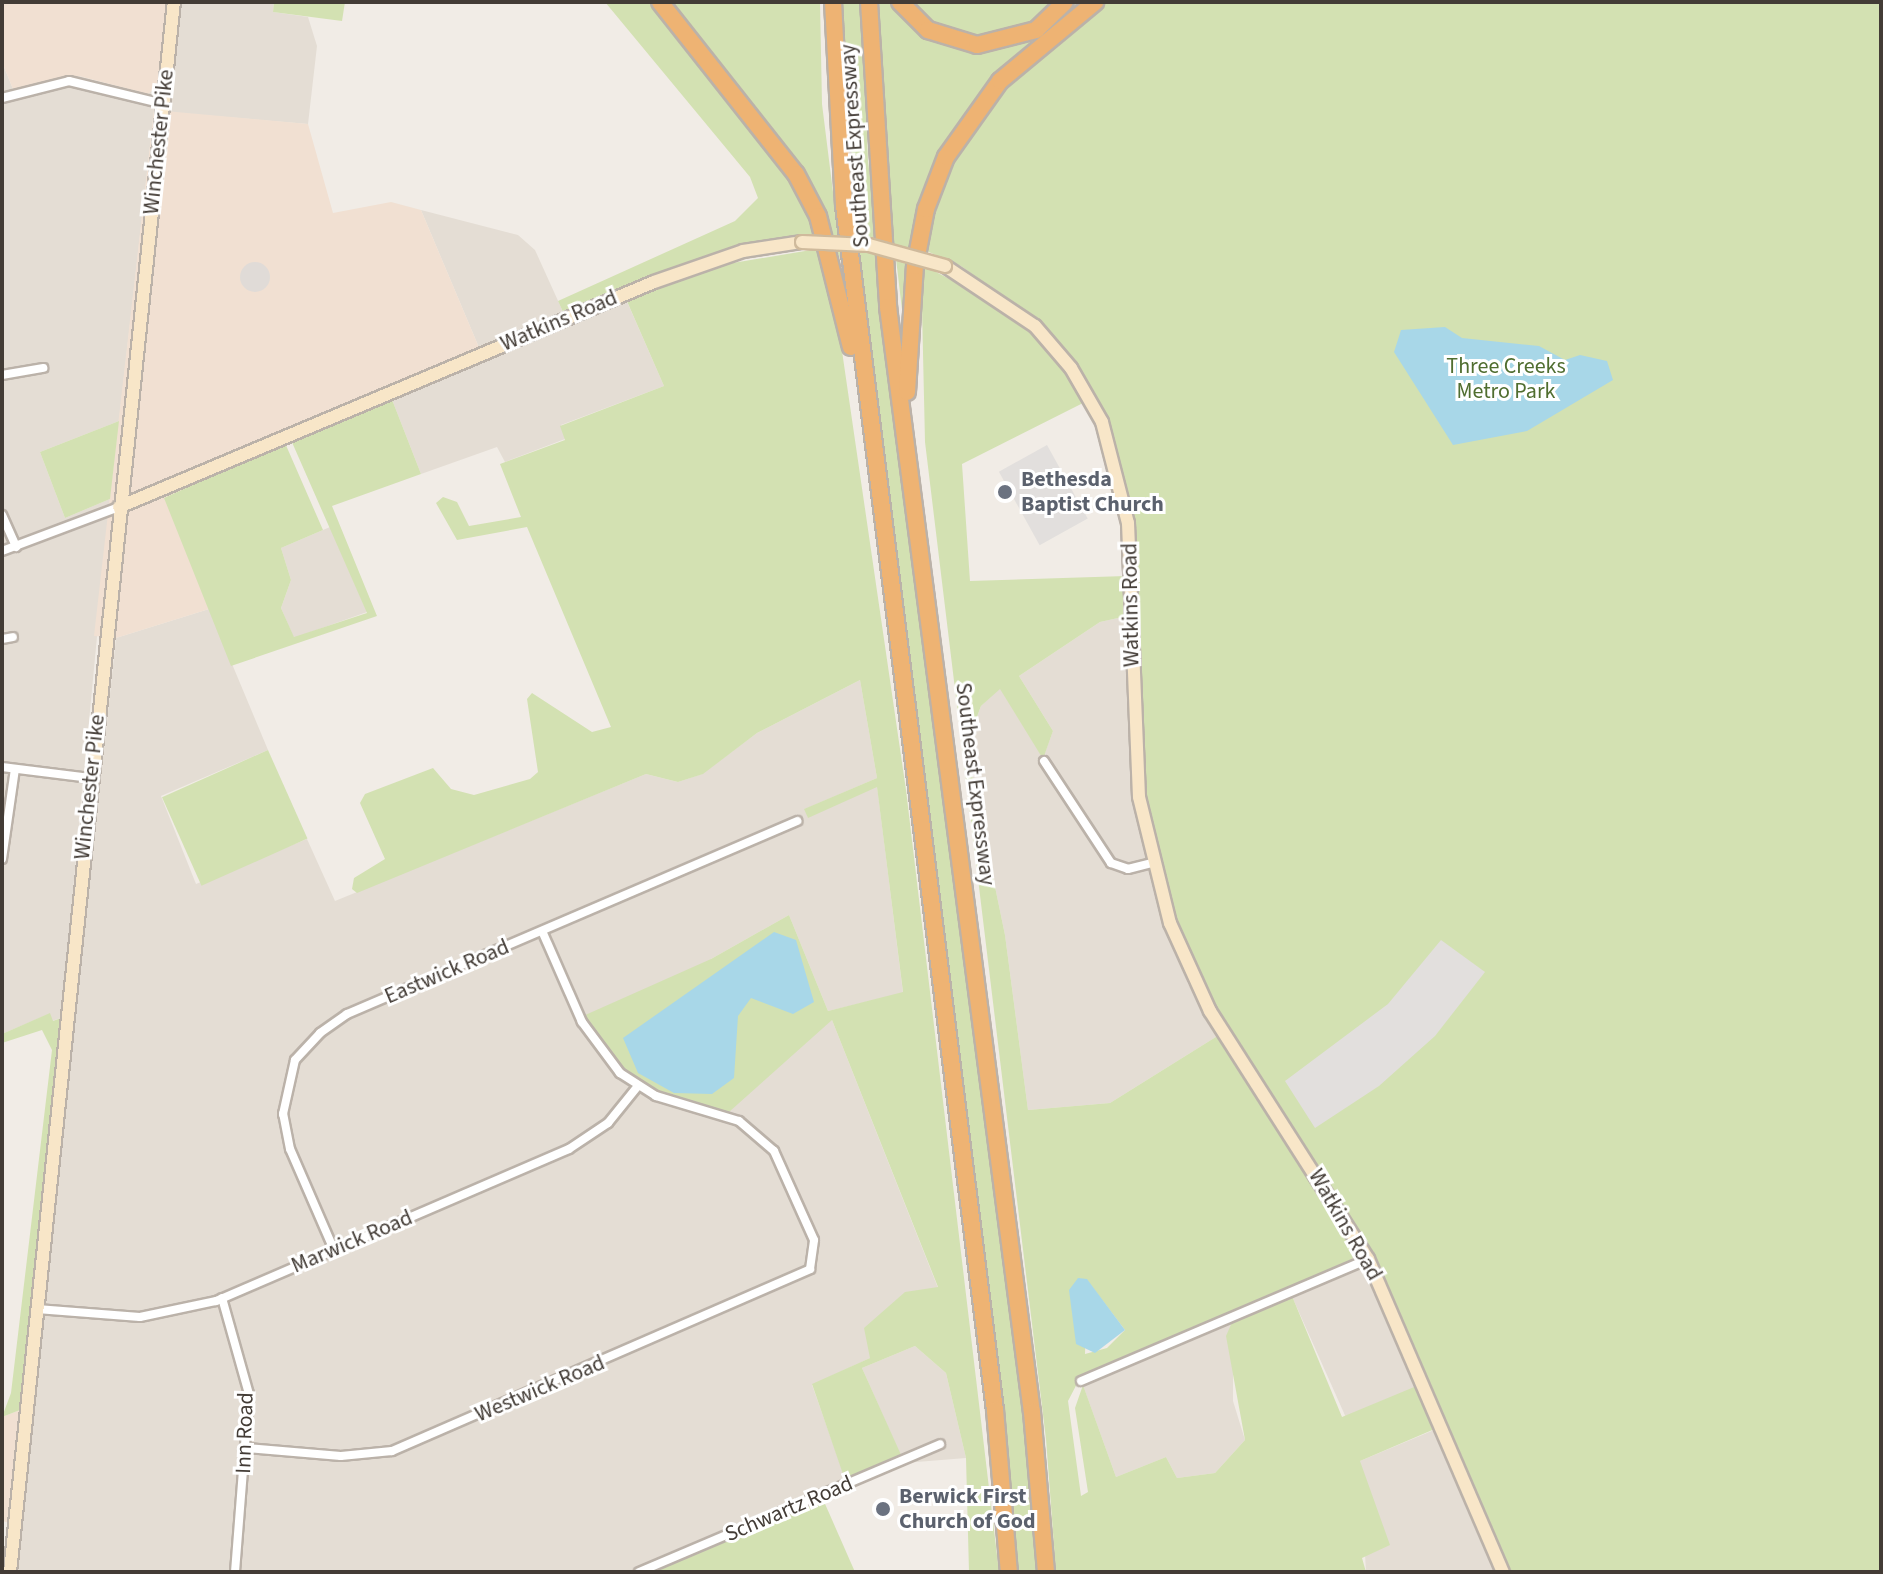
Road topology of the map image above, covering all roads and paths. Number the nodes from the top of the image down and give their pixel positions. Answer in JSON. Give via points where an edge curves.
{"nodes":[{"id":1,"x":174,"y":2,"type":"edge"},
{"id":2,"x":660,"y":2,"type":"edge"},
{"id":3,"x":833,"y":2,"type":"edge"},
{"id":4,"x":869,"y":2,"type":"edge"},
{"id":5,"x":900,"y":2,"type":"edge"},
{"id":6,"x":1065,"y":2,"type":"edge"},
{"id":7,"x":1095,"y":2,"type":"edge"},
{"id":8,"x":2,"y":98,"type":"edge"},
{"id":9,"x":163,"y":104,"type":"junction"},
{"id":10,"x":43,"y":368,"type":"dead end"},
{"id":11,"x":2,"y":375,"type":"edge"},
{"id":12,"x":905,"y":429,"type":"junction"},
{"id":13,"x":878,"y":481,"type":"junction"},
{"id":14,"x":119,"y":507,"type":"junction"},
{"id":15,"x":2,"y":515,"type":"edge"},
{"id":16,"x":16,"y":547,"type":"junction"},
{"id":17,"x":2,"y":551,"type":"edge"},
{"id":18,"x":13,"y":637,"type":"dead end"},
{"id":19,"x":2,"y":639,"type":"edge"},
{"id":20,"x":1044,"y":761,"type":"dead end"},
{"id":21,"x":2,"y":767,"type":"edge"},
{"id":22,"x":15,"y":769,"type":"junction"},
{"id":23,"x":90,"y":778,"type":"junction"},
{"id":24,"x":797,"y":821,"type":"dead end"},
{"id":25,"x":2,"y":859,"type":"edge"},
{"id":26,"x":1152,"y":863,"type":"junction"},
{"id":27,"x":542,"y":931,"type":"junction"},
{"id":28,"x":637,"y":1087,"type":"junction"},
{"id":29,"x":334,"y":1250,"type":"junction"},
{"id":30,"x":1368,"y":1259,"type":"junction"},
{"id":31,"x":222,"y":1298,"type":"junction"},
{"id":32,"x":37,"y":1309,"type":"junction"},
{"id":33,"x":1081,"y":1381,"type":"dead end"},
{"id":34,"x":940,"y":1444,"type":"dead end"},
{"id":35,"x":247,"y":1448,"type":"junction"},
{"id":36,"x":7,"y":1565,"type":"edge"},
{"id":37,"x":235,"y":1572,"type":"edge"},
{"id":38,"x":639,"y":1572,"type":"edge"},
{"id":39,"x":1009,"y":1572,"type":"edge"},
{"id":40,"x":1046,"y":1572,"type":"edge"},
{"id":41,"x":1503,"y":1572,"type":"edge"}],
"edges":[{"from":1,"to":9,"type":"street","name":"Winchester Pike"},
{"from":2,"to":13,"type":"highway","via":[[763,128],[818,216]]},
{"from":3,"to":13,"type":"highway","name":"Southeast Expressway","via":[[838,151]]},
{"from":4,"to":12,"type":"highway","name":"Southeast Expressway","via":[[874,157]]},
{"from":5,"to":6,"type":"highway","via":[[928,30],[977,45],[1036,30]]},
{"from":7,"to":12,"type":"highway","via":[[1000,81],[946,157],[926,209],[915,266]]},
{"from":8,"to":9,"type":"street","via":[[69,81]]},
{"from":9,"to":14,"type":"street","name":"Winchester Pike"},
{"from":10,"to":11,"type":"street"},
{"from":12,"to":40,"type":"highway","name":"Southeast Expressway","via":[[1032,1412]]},
{"from":13,"to":39,"type":"highway","name":"Southeast Expressway","via":[[999,1444]]},
{"from":14,"to":16,"type":"street"},
{"from":14,"to":23,"type":"street","name":"Winchester Pike"},
{"from":14,"to":26,"type":"street","name":"Watkins Road","bridge":true,"via":[[654,282],[743,251],[802,242],[869,245],[945,266],[1035,326],[1080,381],[1110,441],[1128,523],[1134,747]]},
{"from":15,"to":16,"type":"street"},
{"from":16,"to":17,"type":"street"},
{"from":18,"to":19,"type":"street"},
{"from":20,"to":26,"type":"street","via":[[1111,863],[1128,869]]},
{"from":21,"to":22,"type":"street"},
{"from":22,"to":23,"type":"street"},
{"from":22,"to":25,"type":"street"},
{"from":23,"to":32,"type":"street","name":"Winchester Pike"},
{"from":24,"to":27,"type":"street","name":"Eastwick Road"},
{"from":26,"to":30,"type":"street","name":"Watkins Road","via":[[1175,937],[1210,1011]]},
{"from":27,"to":28,"type":"street","via":[[602,1055]]},
{"from":27,"to":29,"type":"street","name":"Eastwick Road","via":[[347,1014],[295,1060],[284,1096],[284,1131]]},
{"from":28,"to":29,"type":"street","name":"Marwick Road","via":[[608,1123],[569,1149]]},
{"from":28,"to":35,"type":"street","name":"Westwick Road","via":[[739,1121],[765,1140],[804,1216],[815,1260],[791,1280],[412,1444],[356,1456]]},
{"from":29,"to":31,"type":"street","name":"Marwick Road"},
{"from":30,"to":33,"type":"street"},
{"from":30,"to":41,"type":"street","name":"Watkins Road"},
{"from":31,"to":32,"type":"street","name":"Marwick Road","via":[[140,1317]]},
{"from":31,"to":35,"type":"street","name":"Inn Road","via":[[247,1375]]},
{"from":32,"to":36,"type":"street","name":"Winchester Pike"},
{"from":34,"to":38,"type":"street","name":"Schwartz Road"},
{"from":35,"to":37,"type":"street","name":"Inn Road"}]}
